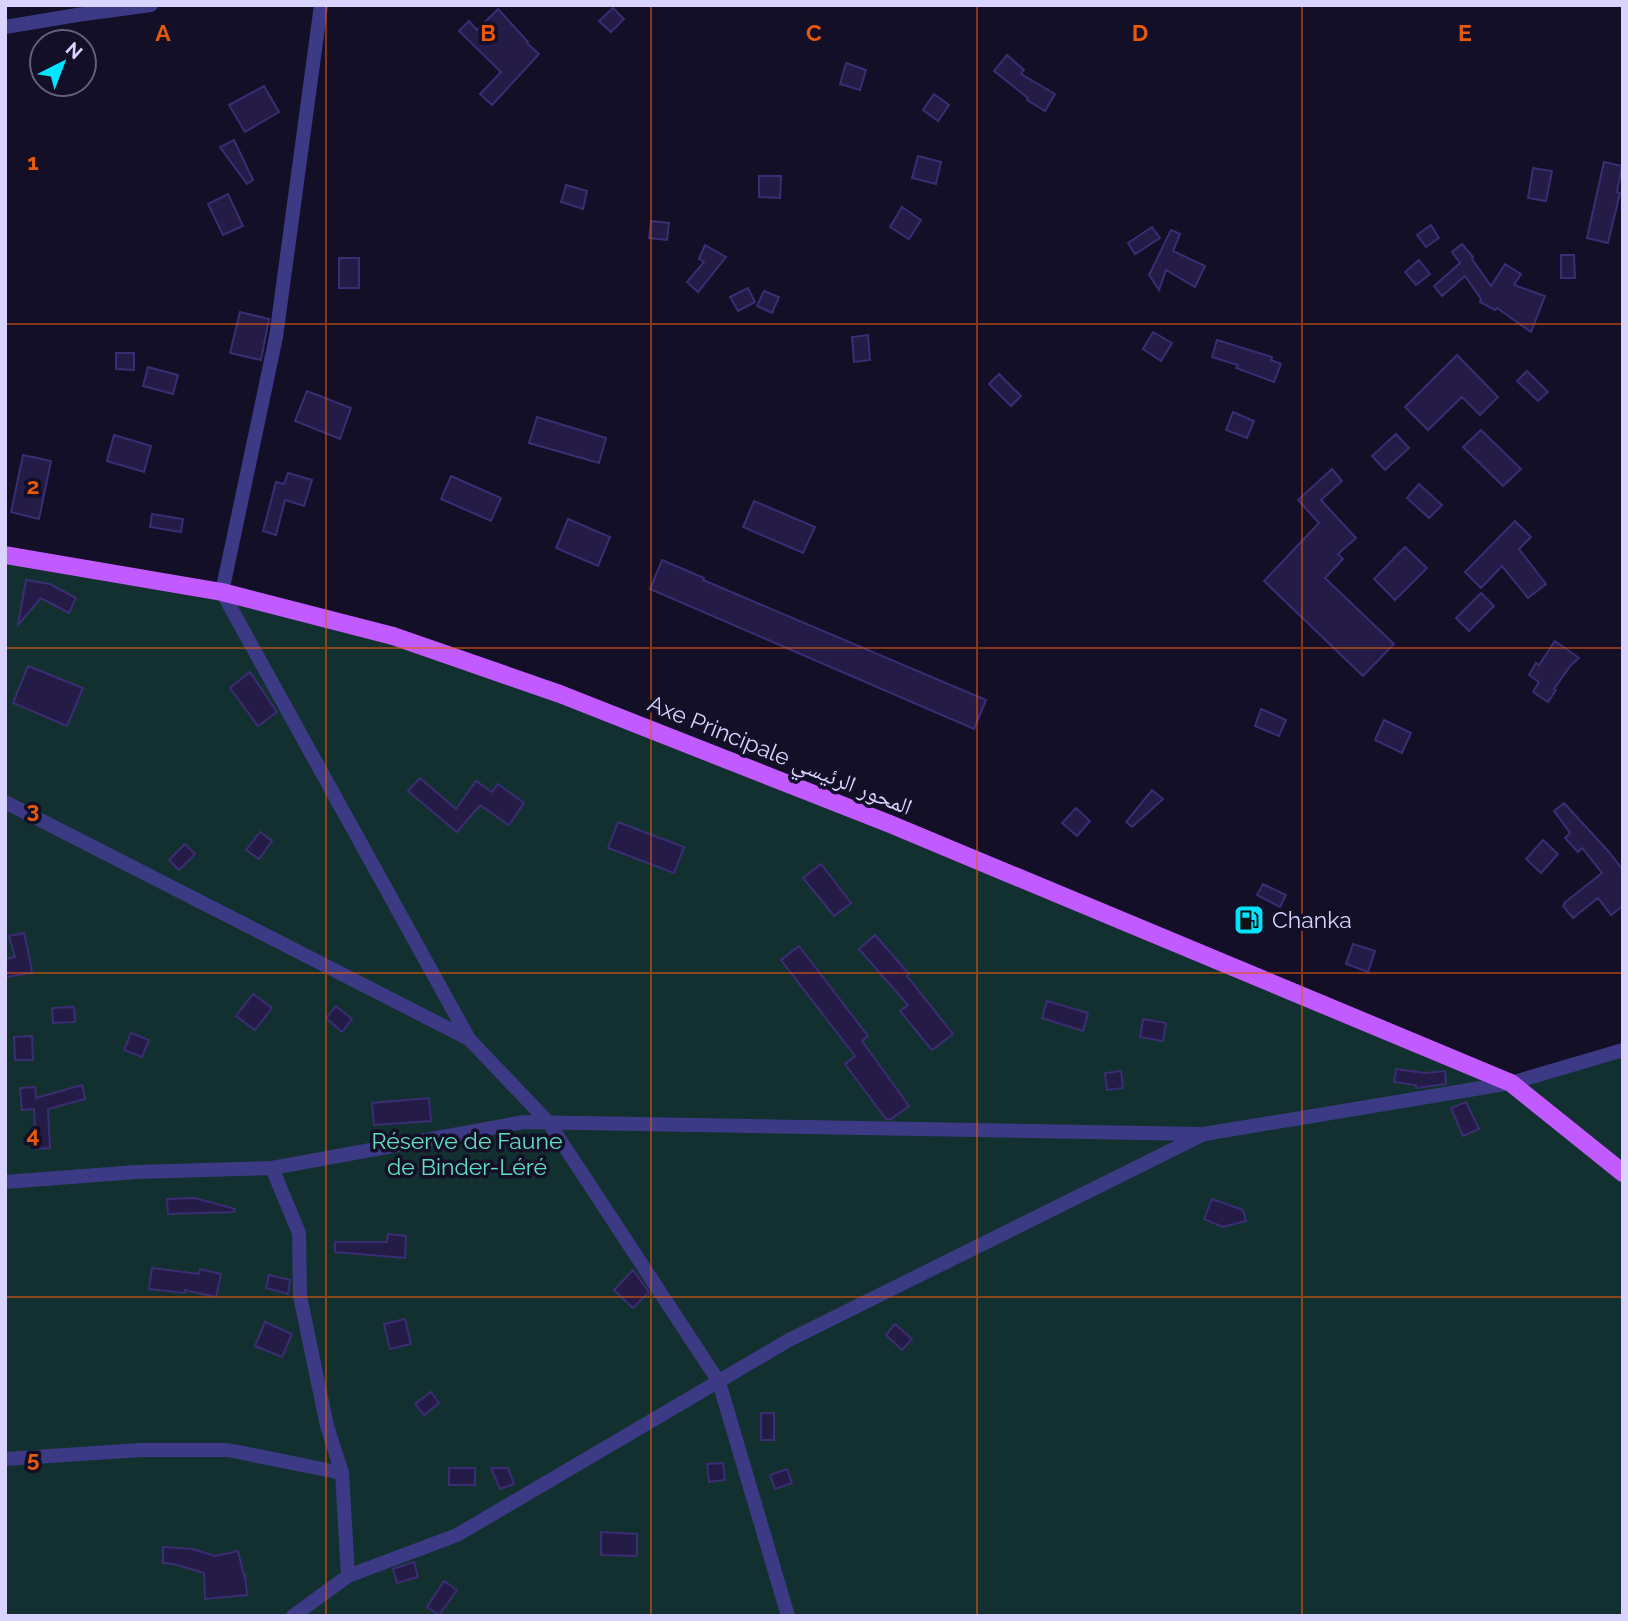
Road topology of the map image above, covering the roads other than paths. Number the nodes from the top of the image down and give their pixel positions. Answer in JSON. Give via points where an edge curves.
{"nodes":[{"id":1,"x":151,"y":5,"type":"edge"},
{"id":2,"x":321,"y":5,"type":"edge"},
{"id":3,"x":5,"y":27,"type":"edge"},
{"id":4,"x":5,"y":555,"type":"edge"},
{"id":5,"x":222,"y":592,"type":"junction"},
{"id":6,"x":5,"y":802,"type":"edge"},
{"id":7,"x":469,"y":1039,"type":"junction"},
{"id":8,"x":1623,"y":1050,"type":"edge"},
{"id":9,"x":1511,"y":1083,"type":"junction"},
{"id":10,"x":549,"y":1123,"type":"junction"},
{"id":11,"x":1204,"y":1134,"type":"junction"},
{"id":12,"x":272,"y":1168,"type":"junction"},
{"id":13,"x":1623,"y":1173,"type":"edge"},
{"id":14,"x":5,"y":1182,"type":"edge"},
{"id":15,"x":719,"y":1382,"type":"junction"},
{"id":16,"x":5,"y":1459,"type":"edge"},
{"id":17,"x":342,"y":1473,"type":"junction"},
{"id":18,"x":348,"y":1576,"type":"junction"},
{"id":19,"x":293,"y":1616,"type":"edge"},
{"id":20,"x":788,"y":1616,"type":"edge"}],
"edges":[{"from":1,"to":3,"type":"street"},
{"from":2,"to":5,"type":"street","via":[[276,337]]},
{"from":4,"to":5,"type":"main road","name":"Axe Principale المحور الرئيسي"},
{"from":5,"to":7,"type":"street"},
{"from":5,"to":9,"type":"main road","name":"Axe Principale المحور الرئيسي","via":[[393,636],[560,694],[890,824]]},
{"from":6,"to":7,"type":"street"},
{"from":7,"to":10,"type":"street"},
{"from":8,"to":9,"type":"street"},
{"from":9,"to":11,"type":"street"},
{"from":9,"to":13,"type":"main road","name":"Axe Principale المحور الرئيسي"},
{"from":10,"to":11,"type":"street"},
{"from":10,"to":12,"type":"street","via":[[524,1122]]},
{"from":10,"to":15,"type":"street"},
{"from":11,"to":15,"type":"street","via":[[789,1340]]},
{"from":12,"to":14,"type":"street"},
{"from":12,"to":17,"type":"street","via":[[299,1233],[300,1296],[327,1426]]},
{"from":15,"to":18,"type":"street","via":[[457,1535]]},
{"from":15,"to":20,"type":"street"},
{"from":16,"to":17,"type":"street","via":[[141,1450],[228,1450]]},
{"from":17,"to":18,"type":"street"},
{"from":18,"to":19,"type":"street"}]}
